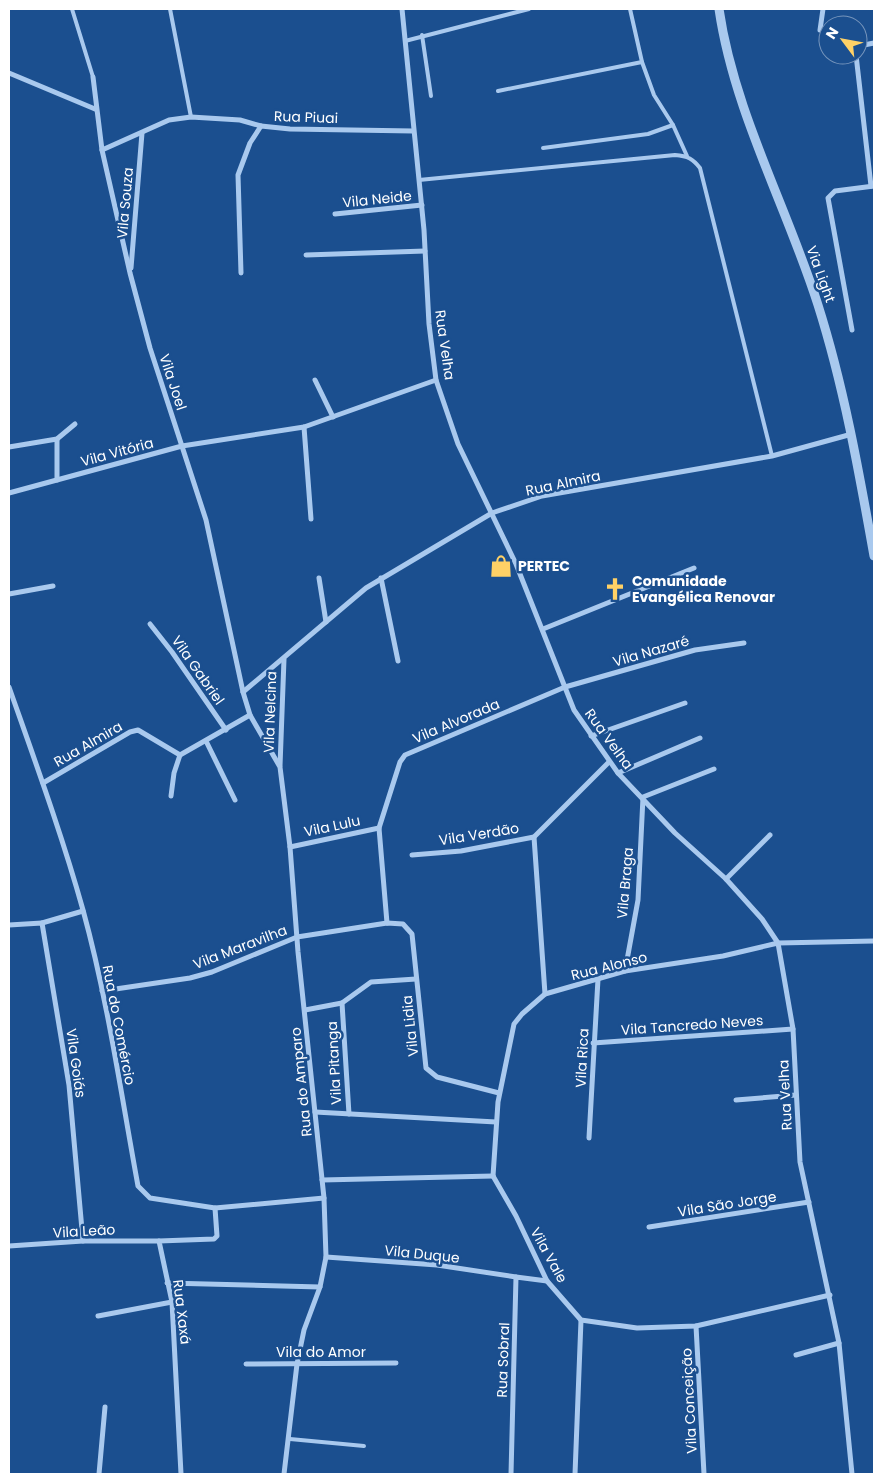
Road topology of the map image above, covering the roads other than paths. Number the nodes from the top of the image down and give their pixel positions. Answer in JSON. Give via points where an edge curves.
{"nodes":[{"id":1,"x":72,"y":9,"type":"edge"},
{"id":2,"x":170,"y":9,"type":"edge"},
{"id":3,"x":402,"y":9,"type":"edge"},
{"id":4,"x":529,"y":9,"type":"edge"},
{"id":5,"x":630,"y":9,"type":"edge"},
{"id":6,"x":719,"y":9,"type":"edge"},
{"id":7,"x":422,"y":35,"type":"junction"},
{"id":8,"x":404,"y":41,"type":"junction"},
{"id":9,"x":642,"y":62,"type":"junction"},
{"id":10,"x":857,"y":65,"type":"edge"},
{"id":11,"x":9,"y":73,"type":"edge"},
{"id":12,"x":92,"y":76,"type":"joint"},
{"id":13,"x":498,"y":91,"type":"dead end"},
{"id":14,"x":431,"y":96,"type":"dead end"},
{"id":15,"x":95,"y":110,"type":"junction"},
{"id":16,"x":191,"y":117,"type":"junction"},
{"id":17,"x":673,"y":125,"type":"junction"},
{"id":18,"x":261,"y":126,"type":"junction"},
{"id":19,"x":413,"y":131,"type":"junction"},
{"id":20,"x":142,"y":134,"type":"junction"},
{"id":21,"x":542,"y":148,"type":"dead end"},
{"id":22,"x":102,"y":150,"type":"junction"},
{"id":23,"x":687,"y":156,"type":"junction"},
{"id":24,"x":419,"y":180,"type":"junction"},
{"id":25,"x":873,"y":186,"type":"edge"},
{"id":26,"x":422,"y":205,"type":"junction"},
{"id":27,"x":335,"y":214,"type":"dead end"},
{"id":28,"x":425,"y":251,"type":"junction"},
{"id":29,"x":306,"y":254,"type":"dead end"},
{"id":30,"x":241,"y":273,"type":"dead end"},
{"id":31,"x":130,"y":274,"type":"junction"},
{"id":32,"x":852,"y":330,"type":"dead end"},
{"id":33,"x":315,"y":380,"type":"dead end"},
{"id":34,"x":436,"y":380,"type":"junction"},
{"id":35,"x":333,"y":417,"type":"junction"},
{"id":36,"x":75,"y":424,"type":"dead end"},
{"id":37,"x":304,"y":427,"type":"junction"},
{"id":38,"x":852,"y":434,"type":"junction"},
{"id":39,"x":57,"y":439,"type":"junction"},
{"id":40,"x":182,"y":446,"type":"junction"},
{"id":41,"x":9,"y":447,"type":"edge"},
{"id":42,"x":772,"y":456,"type":"junction"},
{"id":43,"x":58,"y":480,"type":"junction"},
{"id":44,"x":9,"y":493,"type":"edge"},
{"id":45,"x":492,"y":513,"type":"junction"},
{"id":46,"x":311,"y":519,"type":"dead end"},
{"id":47,"x":874,"y":556,"type":"edge"},
{"id":48,"x":694,"y":568,"type":"dead end"},
{"id":49,"x":319,"y":578,"type":"dead end"},
{"id":50,"x":381,"y":578,"type":"junction"},
{"id":51,"x":53,"y":586,"type":"dead end"},
{"id":52,"x":9,"y":594,"type":"edge"},
{"id":53,"x":326,"y":622,"type":"junction"},
{"id":54,"x":150,"y":624,"type":"dead end"},
{"id":55,"x":544,"y":629,"type":"junction"},
{"id":56,"x":744,"y":643,"type":"dead end"},
{"id":57,"x":284,"y":659,"type":"junction"},
{"id":58,"x":398,"y":661,"type":"dead end"},
{"id":59,"x":9,"y":687,"type":"edge"},
{"id":60,"x":565,"y":687,"type":"junction"},
{"id":61,"x":243,"y":692,"type":"junction"},
{"id":62,"x":685,"y":703,"type":"dead end"},
{"id":63,"x":250,"y":716,"type":"junction"},
{"id":64,"x":226,"y":730,"type":"junction"},
{"id":65,"x":591,"y":736,"type":"junction"},
{"id":66,"x":700,"y":738,"type":"dead end"},
{"id":67,"x":206,"y":741,"type":"junction"},
{"id":68,"x":180,"y":755,"type":"junction"},
{"id":69,"x":609,"y":762,"type":"junction"},
{"id":70,"x":280,"y":767,"type":"junction"},
{"id":71,"x":714,"y":769,"type":"dead end"},
{"id":72,"x":618,"y":773,"type":"junction"},
{"id":73,"x":43,"y":783,"type":"junction"},
{"id":74,"x":171,"y":796,"type":"dead end"},
{"id":75,"x":642,"y":797,"type":"junction"},
{"id":76,"x":235,"y":800,"type":"dead end"},
{"id":77,"x":379,"y":828,"type":"junction"},
{"id":78,"x":770,"y":835,"type":"dead end"},
{"id":79,"x":534,"y":837,"type":"junction"},
{"id":80,"x":290,"y":847,"type":"junction"},
{"id":81,"x":412,"y":855,"type":"dead end"},
{"id":82,"x":726,"y":879,"type":"junction"},
{"id":83,"x":83,"y":910,"type":"junction"},
{"id":84,"x":42,"y":923,"type":"junction"},
{"id":85,"x":387,"y":923,"type":"junction"},
{"id":86,"x":9,"y":926,"type":"edge"},
{"id":87,"x":298,"y":937,"type":"junction"},
{"id":88,"x":874,"y":941,"type":"edge"},
{"id":89,"x":778,"y":944,"type":"junction"},
{"id":90,"x":625,"y":971,"type":"junction"},
{"id":91,"x":598,"y":978,"type":"junction"},
{"id":92,"x":416,"y":979,"type":"junction"},
{"id":93,"x":102,"y":991,"type":"junction"},
{"id":94,"x":544,"y":994,"type":"junction"},
{"id":95,"x":342,"y":1003,"type":"junction"},
{"id":96,"x":304,"y":1010,"type":"junction"},
{"id":97,"x":793,"y":1029,"type":"junction"},
{"id":98,"x":593,"y":1043,"type":"junction"},
{"id":99,"x":499,"y":1094,"type":"junction"},
{"id":100,"x":796,"y":1095,"type":"junction"},
{"id":101,"x":736,"y":1100,"type":"dead end"},
{"id":102,"x":315,"y":1112,"type":"junction"},
{"id":103,"x":349,"y":1114,"type":"junction"},
{"id":104,"x":496,"y":1122,"type":"junction"},
{"id":105,"x":589,"y":1138,"type":"dead end"},
{"id":106,"x":493,"y":1176,"type":"junction"},
{"id":107,"x":322,"y":1180,"type":"junction"},
{"id":108,"x":324,"y":1198,"type":"junction"},
{"id":109,"x":809,"y":1202,"type":"junction"},
{"id":110,"x":215,"y":1208,"type":"junction"},
{"id":111,"x":649,"y":1227,"type":"dead end"},
{"id":112,"x":84,"y":1241,"type":"junction"},
{"id":113,"x":160,"y":1241,"type":"junction"},
{"id":114,"x":9,"y":1246,"type":"edge"},
{"id":115,"x":326,"y":1257,"type":"junction"},
{"id":116,"x":516,"y":1277,"type":"junction"},
{"id":117,"x":547,"y":1281,"type":"junction"},
{"id":118,"x":167,"y":1283,"type":"junction"},
{"id":119,"x":320,"y":1287,"type":"junction"},
{"id":120,"x":830,"y":1295,"type":"junction"},
{"id":121,"x":172,"y":1302,"type":"junction"},
{"id":122,"x":98,"y":1316,"type":"dead end"},
{"id":123,"x":581,"y":1320,"type":"junction"},
{"id":124,"x":696,"y":1326,"type":"junction"},
{"id":125,"x":839,"y":1343,"type":"junction"},
{"id":126,"x":796,"y":1355,"type":"dead end"},
{"id":127,"x":246,"y":1364,"type":"dead end"},
{"id":128,"x":297,"y":1364,"type":"junction"},
{"id":129,"x":396,"y":1364,"type":"dead end"},
{"id":130,"x":105,"y":1407,"type":"dead end"},
{"id":131,"x":290,"y":1439,"type":"junction"},
{"id":132,"x":364,"y":1446,"type":"dead end"},
{"id":133,"x":99,"y":1474,"type":"edge"},
{"id":134,"x":182,"y":1474,"type":"edge"},
{"id":135,"x":284,"y":1474,"type":"edge"},
{"id":136,"x":511,"y":1474,"type":"edge"},
{"id":137,"x":575,"y":1474,"type":"edge"},
{"id":138,"x":704,"y":1474,"type":"edge"},
{"id":139,"x":852,"y":1474,"type":"edge"}],
"edges":[{"from":1,"to":12,"type":"lane"},
{"from":2,"to":16,"type":"lane"},
{"from":3,"to":8,"type":"street","name":"Rua Velha"},
{"from":4,"to":7,"type":"lane"},
{"from":5,"to":9,"type":"lane"},
{"from":6,"to":38,"type":"street","name":"Via Light","via":[[734,74],[818,305]]},
{"from":7,"to":8,"type":"lane"},
{"from":7,"to":14,"type":"lane"},
{"from":8,"to":19,"type":"street","name":"Rua Velha"},
{"from":9,"to":13,"type":"lane"},
{"from":9,"to":17,"type":"lane","via":[[654,95]]},
{"from":10,"to":25,"type":"street"},
{"from":11,"to":15,"type":"street"},
{"from":12,"to":15,"type":"street","name":"Vila Joel"},
{"from":15,"to":22,"type":"street","name":"Vila Joel"},
{"from":16,"to":18,"type":"street","via":[[240,120]]},
{"from":16,"to":20,"type":"street","via":[[169,120]]},
{"from":17,"to":21,"type":"lane","via":[[648,134]]},
{"from":17,"to":23,"type":"lane"},
{"from":18,"to":19,"type":"street","name":"Rua Piuai"},
{"from":18,"to":30,"type":"street","name":"Rua Piuai","via":[[250,143],[238,175]]},
{"from":19,"to":24,"type":"street","name":"Rua Velha"},
{"from":20,"to":22,"type":"street"},
{"from":20,"to":31,"type":"street","name":"Vila Souza"},
{"from":22,"to":31,"type":"street","name":"Vila Joel"},
{"from":23,"to":24,"type":"lane"},
{"from":23,"to":42,"type":"lane","via":[[700,168]]},
{"from":24,"to":26,"type":"street","name":"Rua Velha"},
{"from":25,"to":32,"type":"street","via":[[835,190],[828,198]]},
{"from":26,"to":27,"type":"street","name":"Vila Neide"},
{"from":26,"to":28,"type":"street","name":"Rua Velha"},
{"from":28,"to":29,"type":"street"},
{"from":28,"to":34,"type":"street","name":"Rua Velha"},
{"from":31,"to":40,"type":"street","name":"Vila Joel"},
{"from":33,"to":35,"type":"street"},
{"from":34,"to":35,"type":"street","name":"Vila Vitória"},
{"from":34,"to":45,"type":"street","name":"Rua Velha","via":[[458,444]]},
{"from":35,"to":37,"type":"street","name":"Vila Vitória"},
{"from":36,"to":39,"type":"street"},
{"from":37,"to":40,"type":"street","name":"Vila Vitória"},
{"from":37,"to":46,"type":"street"},
{"from":38,"to":42,"type":"street","name":"Rua Almira"},
{"from":38,"to":47,"type":"street","name":"Via Light"},
{"from":39,"to":41,"type":"street"},
{"from":39,"to":43,"type":"street"},
{"from":40,"to":43,"type":"street","name":"Vila Vitória"},
{"from":40,"to":61,"type":"street","name":"Vila Joel","via":[[206,520]]},
{"from":42,"to":45,"type":"street","name":"Rua Almira","via":[[542,496]]},
{"from":43,"to":44,"type":"street","name":"Vila Vitória"},
{"from":45,"to":50,"type":"street","name":"Rua Almira"},
{"from":45,"to":55,"type":"street","name":"Rua Velha"},
{"from":48,"to":55,"type":"street"},
{"from":49,"to":53,"type":"street"},
{"from":50,"to":53,"type":"street","name":"Rua Almira"},
{"from":50,"to":58,"type":"street"},
{"from":51,"to":52,"type":"street"},
{"from":53,"to":57,"type":"street","name":"Rua Almira"},
{"from":54,"to":64,"type":"street","name":"Vila Gabriel"},
{"from":55,"to":60,"type":"street","name":"Rua Velha"},
{"from":56,"to":60,"type":"street","name":"Vila Nazaré","via":[[695,650]]},
{"from":57,"to":61,"type":"street","name":"Rua Almira"},
{"from":57,"to":70,"type":"street","name":"Vila Nelcina"},
{"from":59,"to":73,"type":"street","name":"Rua do Comércio"},
{"from":60,"to":65,"type":"street","name":"Rua Velha","via":[[574,710]]},
{"from":60,"to":77,"type":"street","name":"Vila Alvorada","via":[[406,755],[400,762]]},
{"from":61,"to":63,"type":"street","name":"Rua do Amparo"},
{"from":62,"to":65,"type":"street"},
{"from":63,"to":64,"type":"street"},
{"from":63,"to":70,"type":"street","name":"Rua do Amparo"},
{"from":64,"to":67,"type":"street"},
{"from":65,"to":69,"type":"street","name":"Rua Velha"},
{"from":66,"to":72,"type":"street"},
{"from":67,"to":68,"type":"street"},
{"from":67,"to":76,"type":"street"},
{"from":68,"to":73,"type":"street","name":"Rua Almira","via":[[138,730]]},
{"from":68,"to":74,"type":"street"},
{"from":69,"to":72,"type":"street","name":"Rua Velha"},
{"from":69,"to":79,"type":"street","name":"Vila Verdão"},
{"from":70,"to":80,"type":"street","name":"Rua do Amparo"},
{"from":71,"to":75,"type":"street"},
{"from":72,"to":75,"type":"street","name":"Rua Velha"},
{"from":73,"to":83,"type":"street","name":"Rua do Comércio"},
{"from":75,"to":82,"type":"street","name":"Rua Velha","via":[[675,833]]},
{"from":75,"to":90,"type":"street","name":"Vila Braga","via":[[638,900]]},
{"from":77,"to":80,"type":"street","name":"Vila Lulu"},
{"from":77,"to":85,"type":"street","name":"Vila Alvorada"},
{"from":78,"to":82,"type":"street"},
{"from":79,"to":81,"type":"street","name":"Vila Verdão","via":[[461,851]]},
{"from":79,"to":94,"type":"street"},
{"from":80,"to":87,"type":"street","name":"Rua do Amparo"},
{"from":82,"to":89,"type":"street","name":"Rua Velha","via":[[762,919]]},
{"from":83,"to":84,"type":"street"},
{"from":83,"to":93,"type":"street","name":"Rua do Comércio"},
{"from":84,"to":86,"type":"street"},
{"from":84,"to":112,"type":"street","name":"Vila Goiás","via":[[69,1085]]},
{"from":85,"to":87,"type":"street"},
{"from":85,"to":92,"type":"street","name":"Vila Lidia","via":[[403,924],[412,934]]},
{"from":87,"to":93,"type":"street","name":"Vila Maravilha","via":[[212,972]]},
{"from":87,"to":96,"type":"street","name":"Rua do Amparo"},
{"from":88,"to":89,"type":"street","name":"Rua Alonso"},
{"from":89,"to":90,"type":"street","name":"Rua Alonso"},
{"from":89,"to":97,"type":"street","name":"Rua Velha"},
{"from":90,"to":91,"type":"street","name":"Rua Alonso"},
{"from":91,"to":94,"type":"street","name":"Rua Alonso"},
{"from":91,"to":98,"type":"street","name":"Vila Rica"},
{"from":92,"to":95,"type":"street","name":"Vila Pitanga","via":[[371,982]]},
{"from":92,"to":99,"type":"street","name":"Vila Lidia","via":[[426,1068],[437,1077]]},
{"from":93,"to":110,"type":"street","name":"Rua do Comércio","via":[[138,1186],[150,1198]]},
{"from":94,"to":99,"type":"street","name":"Rua Alonso","via":[[514,1024]]},
{"from":95,"to":96,"type":"street"},
{"from":95,"to":103,"type":"street","name":"Vila Pitanga"},
{"from":96,"to":102,"type":"street","name":"Rua do Amparo"},
{"from":97,"to":98,"type":"street","name":"Vila Tancredo Neves"},
{"from":97,"to":100,"type":"street","name":"Rua Velha"},
{"from":98,"to":105,"type":"street","name":"Vila Rica"},
{"from":99,"to":104,"type":"street","name":"Rua Alonso"},
{"from":100,"to":101,"type":"street"},
{"from":100,"to":109,"type":"street","name":"Rua Velha","via":[[800,1162]]},
{"from":102,"to":103,"type":"street","name":"Vila Pitanga"},
{"from":102,"to":107,"type":"street","name":"Rua do Amparo"},
{"from":103,"to":104,"type":"street","name":"Vila Pitanga"},
{"from":104,"to":106,"type":"street","name":"Rua Alonso"},
{"from":106,"to":107,"type":"street"},
{"from":106,"to":117,"type":"street","name":"Vila Vale"},
{"from":107,"to":108,"type":"street","name":"Rua do Amparo"},
{"from":108,"to":110,"type":"street","name":"Rua do Comércio"},
{"from":108,"to":115,"type":"street","name":"Rua do Amparo"},
{"from":109,"to":111,"type":"street","name":"Vila São Jorge"},
{"from":109,"to":120,"type":"street","name":"Rua Velha"},
{"from":110,"to":113,"type":"street","via":[[217,1236],[214,1239]]},
{"from":112,"to":113,"type":"street","name":"Vila Leão"},
{"from":112,"to":114,"type":"street","name":"Vila Leão"},
{"from":113,"to":118,"type":"street","name":"Rua Xaxá"},
{"from":115,"to":116,"type":"street","name":"Vila Duque","via":[[437,1266]]},
{"from":115,"to":119,"type":"street","name":"Rua do Amparo"},
{"from":116,"to":117,"type":"street"},
{"from":116,"to":136,"type":"street","name":"Rua Sobral"},
{"from":117,"to":123,"type":"street","name":"Vila Vale"},
{"from":118,"to":119,"type":"street"},
{"from":118,"to":121,"type":"street","name":"Rua Xaxá"},
{"from":119,"to":128,"type":"street","name":"Rua do Amparo","via":[[304,1330]]},
{"from":120,"to":124,"type":"street"},
{"from":120,"to":125,"type":"street","name":"Rua Velha"},
{"from":121,"to":122,"type":"street"},
{"from":121,"to":134,"type":"street","name":"Rua Xaxá"},
{"from":123,"to":124,"type":"street","via":[[637,1328]]},
{"from":123,"to":137,"type":"street"},
{"from":124,"to":138,"type":"street","name":"Vila Conceição"},
{"from":125,"to":126,"type":"street"},
{"from":125,"to":139,"type":"street","name":"Rua Velha"},
{"from":127,"to":128,"type":"street","name":"Vila do Amor"},
{"from":128,"to":129,"type":"street","name":"Vila do Amor"},
{"from":128,"to":131,"type":"street","name":"Rua do Amparo"},
{"from":130,"to":133,"type":"street"},
{"from":131,"to":132,"type":"lane"},
{"from":131,"to":135,"type":"street","name":"Rua do Amparo"}]}
